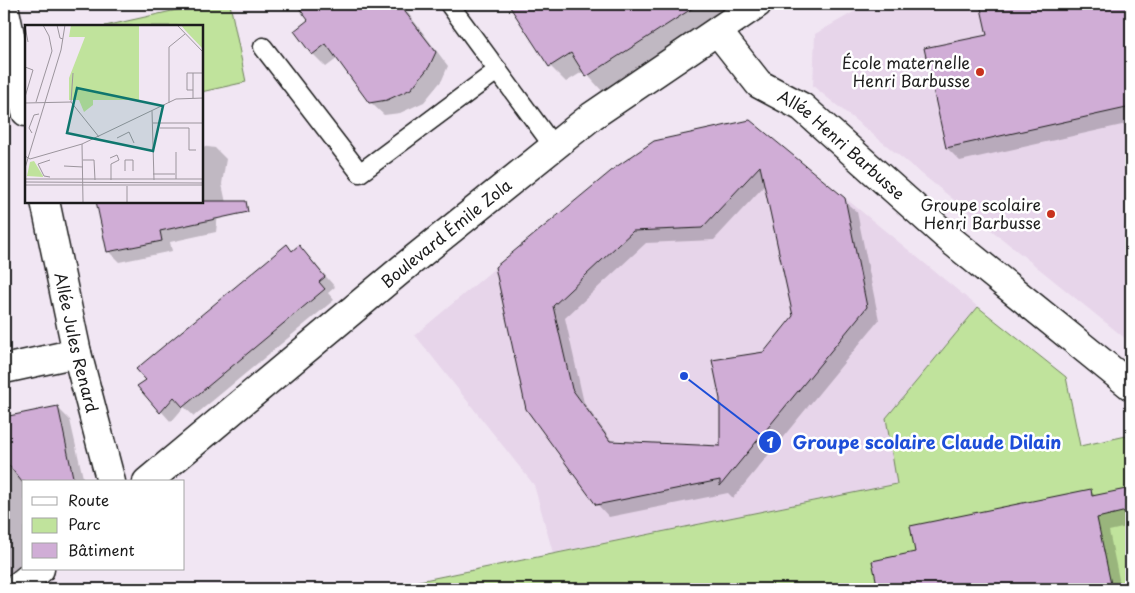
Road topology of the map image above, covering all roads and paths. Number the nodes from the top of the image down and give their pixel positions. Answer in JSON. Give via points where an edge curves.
{"nodes":[{"id":1,"x":449,"y":4,"type":"edge"},
{"id":2,"x":757,"y":4,"type":"edge"},
{"id":3,"x":4,"y":6,"type":"edge"},
{"id":4,"x":718,"y":32,"type":"junction"},
{"id":5,"x":263,"y":47,"type":"dead end"},
{"id":6,"x":498,"y":70,"type":"junction"},
{"id":7,"x":25,"y":107,"type":"edge"},
{"id":8,"x":554,"y":147,"type":"junction"},
{"id":9,"x":45,"y":202,"type":"edge"},
{"id":10,"x":77,"y":353,"type":"junction"},
{"id":11,"x":4,"y":369,"type":"edge"},
{"id":12,"x":1131,"y":386,"type":"edge"},
{"id":13,"x":110,"y":480,"type":"edge"},
{"id":14,"x":150,"y":480,"type":"edge"},
{"id":15,"x":39,"y":570,"type":"edge"},
{"id":16,"x":15,"y":589,"type":"edge"}],
"edges":[{"from":1,"to":6,"type":"lane"},
{"from":2,"to":4,"type":"street","name":"Boulevard Émile Zola"},
{"from":3,"to":7,"type":"street"},
{"from":4,"to":8,"type":"street","name":"Boulevard Émile Zola","via":[[592,116]]},
{"from":4,"to":12,"type":"street","name":"Allée Henri Barbusse","via":[[759,84],[802,107],[952,241]]},
{"from":5,"to":6,"type":"lane","via":[[360,173]]},
{"from":6,"to":8,"type":"lane"},
{"from":8,"to":14,"type":"street","name":"Boulevard Émile Zola","via":[[403,268]]},
{"from":9,"to":10,"type":"street","name":"Allée Jules Renard"},
{"from":10,"to":11,"type":"street"},
{"from":10,"to":13,"type":"street","name":"Allée Jules Renard"},
{"from":15,"to":16,"type":"street"}]}
